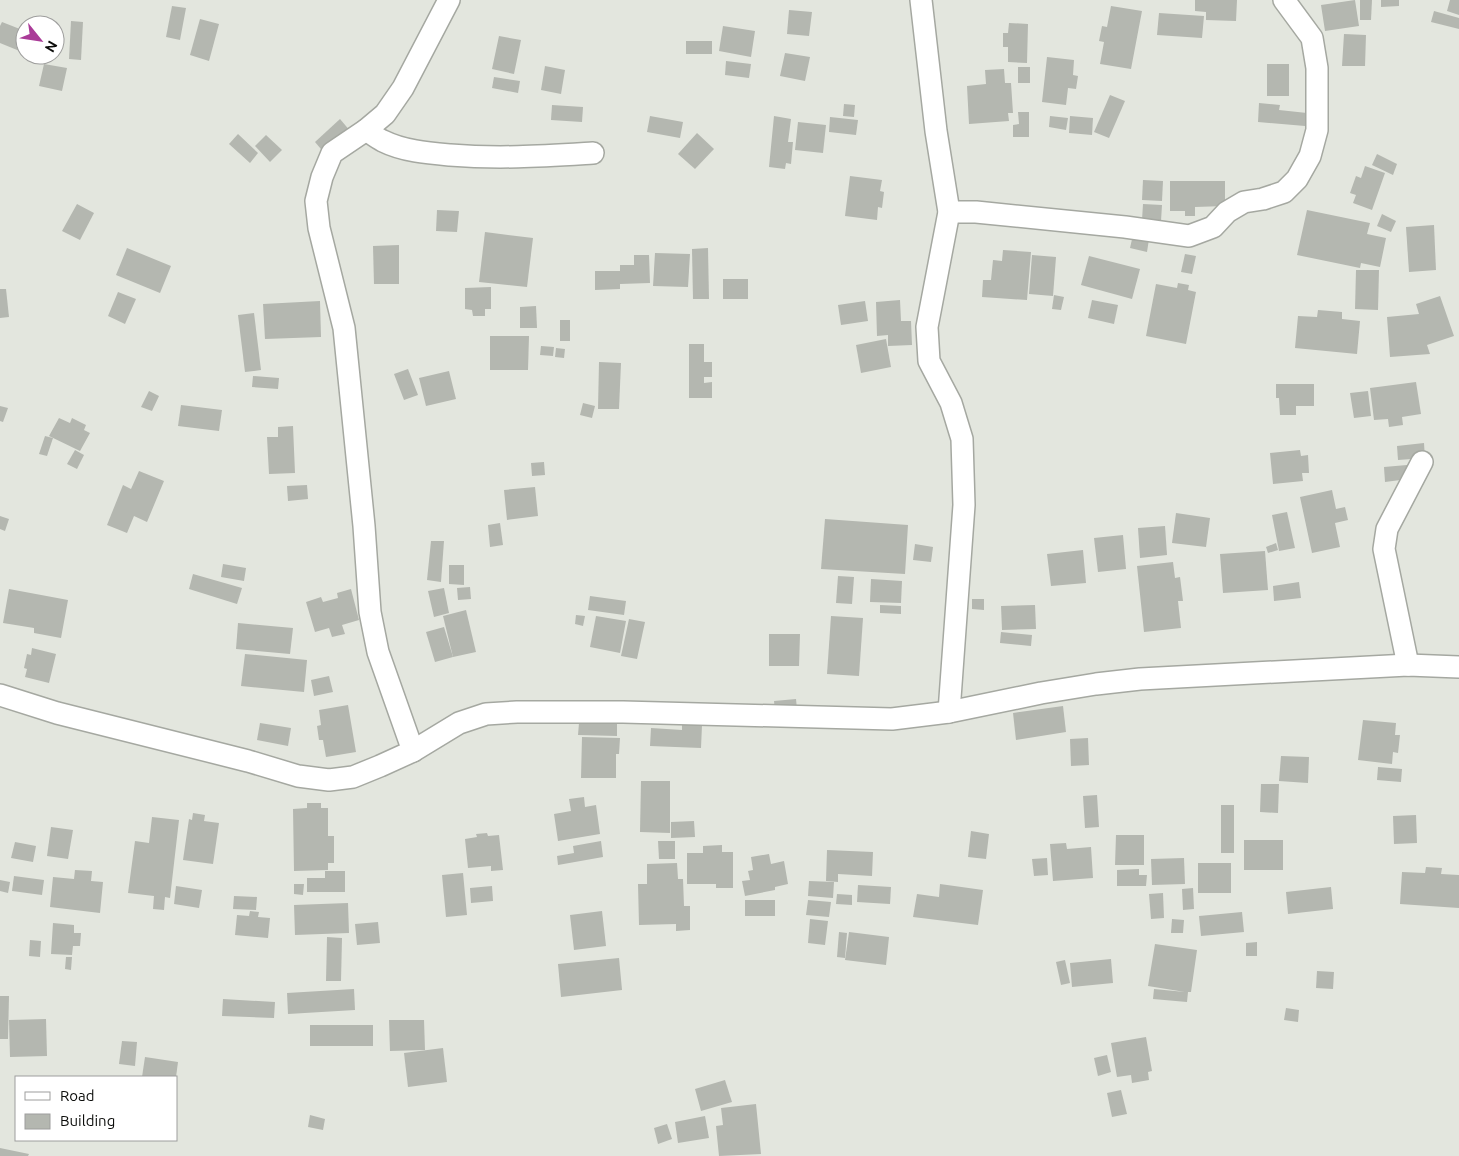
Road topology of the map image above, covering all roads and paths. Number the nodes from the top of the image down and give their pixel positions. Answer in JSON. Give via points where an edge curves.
{"nodes":[{"id":1,"x":449,"y":0,"type":"edge"},
{"id":2,"x":921,"y":0,"type":"edge"},
{"id":3,"x":1284,"y":0,"type":"edge"},
{"id":4,"x":366,"y":130,"type":"junction"},
{"id":5,"x":593,"y":152,"type":"dead end"},
{"id":6,"x":949,"y":212,"type":"junction"},
{"id":7,"x":1422,"y":462,"type":"dead end"},
{"id":8,"x":1408,"y":665,"type":"junction"},
{"id":9,"x":1459,"y":667,"type":"edge"},
{"id":10,"x":0,"y":696,"type":"edge"},
{"id":11,"x":950,"y":712,"type":"junction"},
{"id":12,"x":413,"y":751,"type":"junction"}],
"edges":[{"from":1,"to":4,"type":"street","via":[[403,88],[385,114]]},
{"from":2,"to":6,"type":"street"},
{"from":3,"to":6,"type":"street","via":[[1312,38],[1317,68],[1317,130],[1310,156],[1297,179],[1284,192],[1244,202],[1227,212],[1213,227],[1189,236],[976,212]]},
{"from":4,"to":5,"type":"street","via":[[382,141],[408,150],[437,154],[522,158]]},
{"from":4,"to":12,"type":"street","via":[[332,153],[316,200],[319,228],[344,328],[370,612],[378,652]]},
{"from":6,"to":11,"type":"street","via":[[927,328],[929,361],[951,403],[962,439],[964,505]]},
{"from":7,"to":8,"type":"street","via":[[1387,529],[1384,549]]},
{"from":8,"to":9,"type":"street"},
{"from":8,"to":11,"type":"street","via":[[1131,680],[1041,693]]},
{"from":10,"to":12,"type":"street","via":[[298,776],[329,780],[353,777]]},
{"from":11,"to":12,"type":"street","via":[[892,718],[509,712],[486,714],[459,723]]}]}
